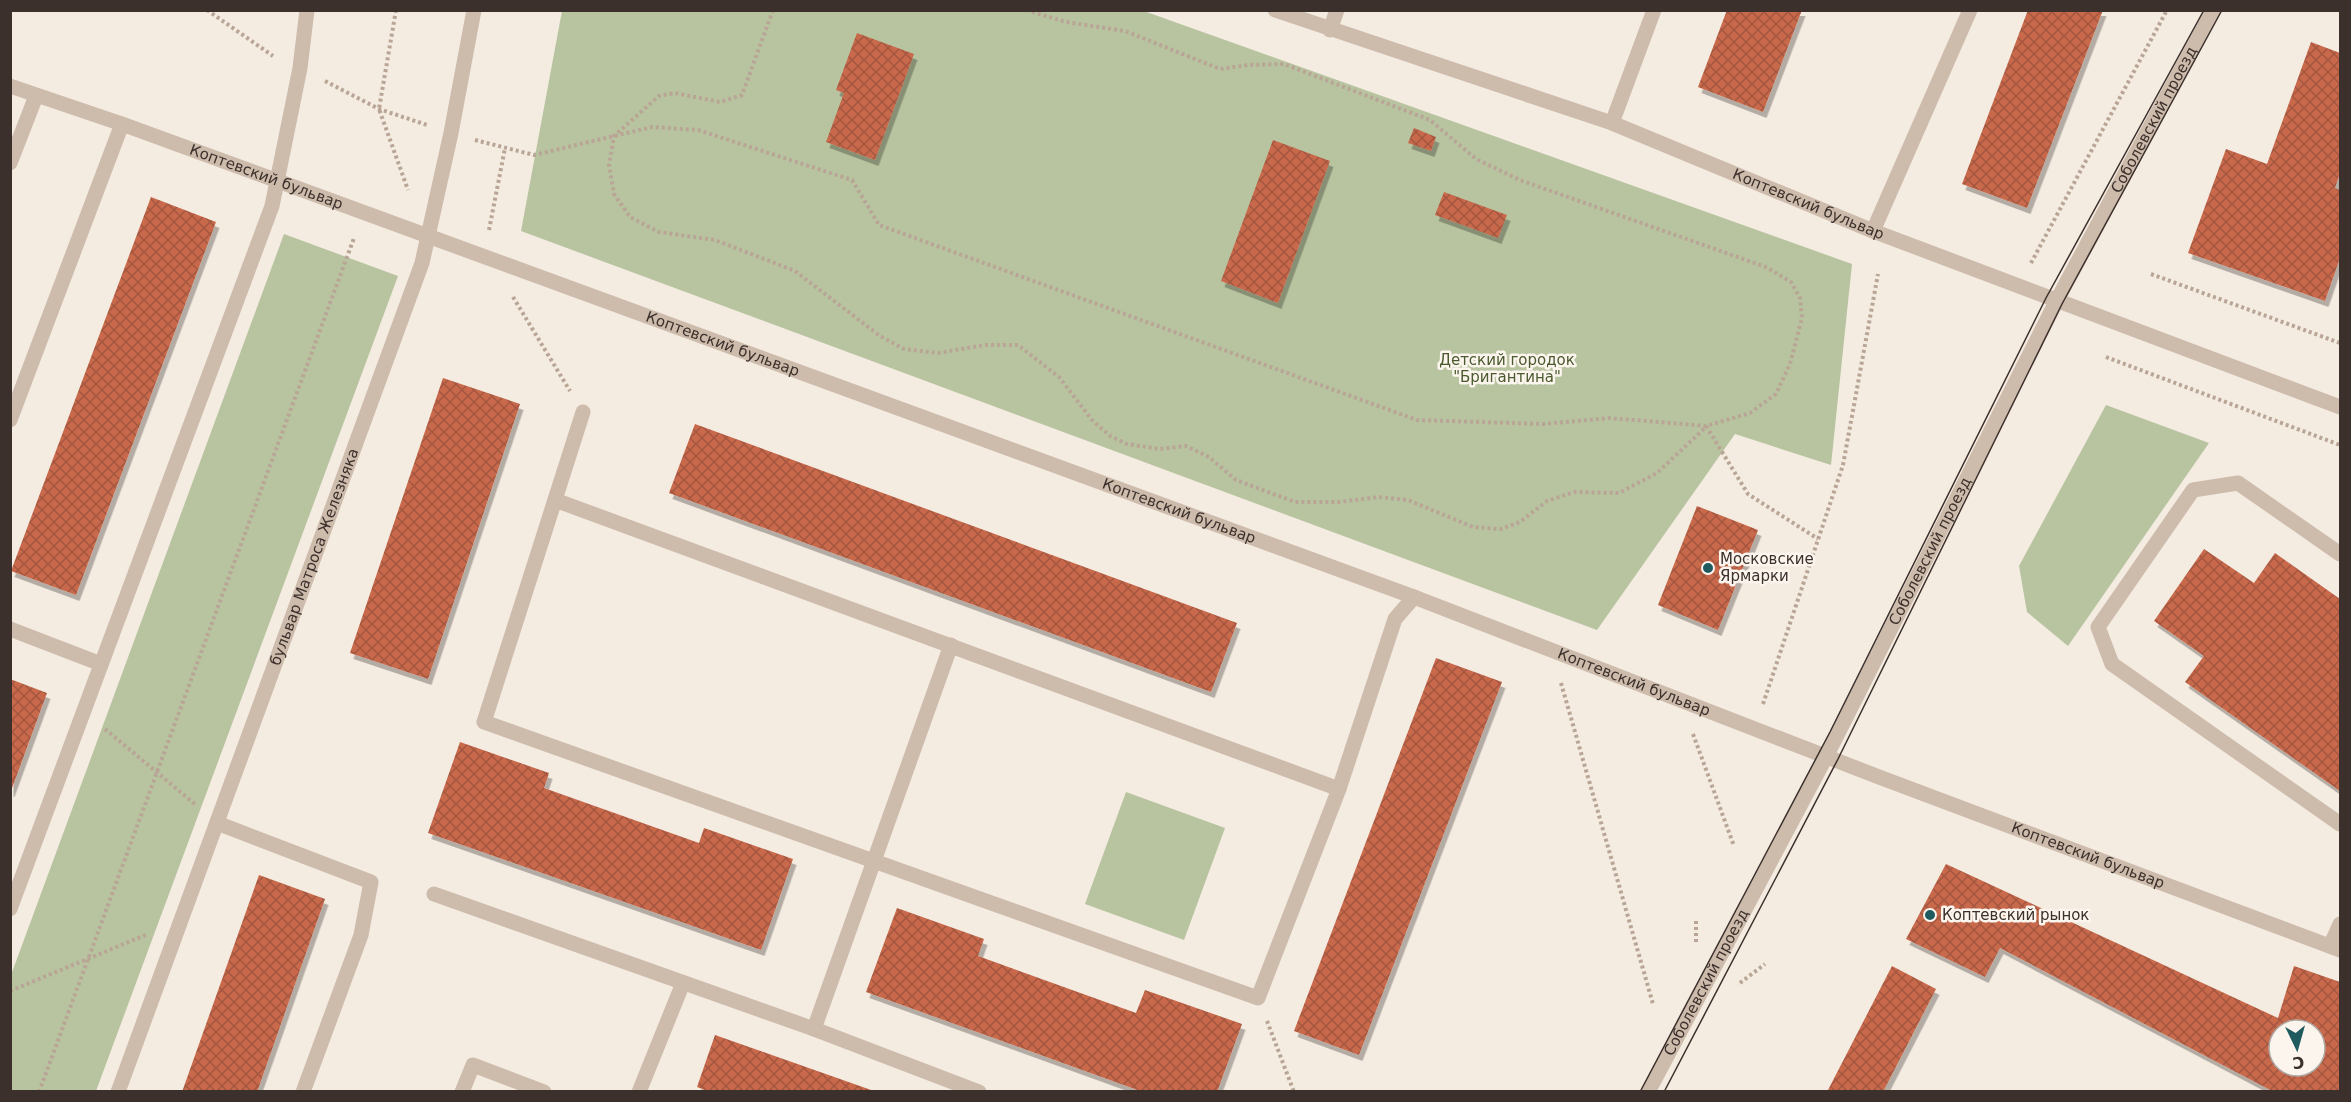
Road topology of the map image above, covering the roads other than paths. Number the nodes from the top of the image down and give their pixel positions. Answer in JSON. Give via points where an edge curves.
{"nodes":[{"id":1,"x":307,"y":10,"type":"edge"},
{"id":2,"x":474,"y":10,"type":"edge"},
{"id":3,"x":1275,"y":10,"type":"edge"},
{"id":4,"x":1337,"y":10,"type":"edge"},
{"id":5,"x":1654,"y":10,"type":"edge"},
{"id":6,"x":1970,"y":10,"type":"edge"},
{"id":7,"x":2213,"y":10,"type":"edge"},
{"id":8,"x":1330,"y":30,"type":"junction"},
{"id":9,"x":10,"y":86,"type":"edge"},
{"id":10,"x":36,"y":96,"type":"junction"},
{"id":11,"x":1612,"y":123,"type":"junction"},
{"id":12,"x":122,"y":124,"type":"junction"},
{"id":13,"x":10,"y":163,"type":"edge"},
{"id":14,"x":277,"y":183,"type":"junction"},
{"id":15,"x":1873,"y":231,"type":"junction"},
{"id":16,"x":428,"y":236,"type":"junction"},
{"id":17,"x":2056,"y":302,"type":"junction"},
{"id":18,"x":2340,"y":407,"type":"edge"},
{"id":19,"x":583,"y":412,"type":"road end"},
{"id":20,"x":10,"y":420,"type":"edge"},
{"id":21,"x":555,"y":500,"type":"junction"},
{"id":22,"x":2340,"y":554,"type":"edge"},
{"id":23,"x":1413,"y":597,"type":"junction"},
{"id":24,"x":10,"y":629,"type":"edge"},
{"id":25,"x":951,"y":645,"type":"junction"},
{"id":26,"x":101,"y":664,"type":"junction"},
{"id":27,"x":1827,"y":755,"type":"junction"},
{"id":28,"x":1339,"y":789,"type":"junction"},
{"id":29,"x":217,"y":823,"type":"junction"},
{"id":30,"x":2340,"y":824,"type":"edge"},
{"id":31,"x":874,"y":861,"type":"junction"},
{"id":32,"x":434,"y":894,"type":"dead end"},
{"id":33,"x":10,"y":909,"type":"edge"},
{"id":34,"x":2340,"y":924,"type":"edge"},
{"id":35,"x":2335,"y":948,"type":"edge"},
{"id":36,"x":683,"y":983,"type":"junction"},
{"id":37,"x":814,"y":1029,"type":"junction"},
{"id":38,"x":962,"y":1089,"type":"edge"},
{"id":39,"x":118,"y":1092,"type":"edge"},
{"id":40,"x":303,"y":1092,"type":"edge"},
{"id":41,"x":462,"y":1092,"type":"edge"},
{"id":42,"x":544,"y":1092,"type":"edge"},
{"id":43,"x":639,"y":1092,"type":"edge"},
{"id":44,"x":979,"y":1092,"type":"edge"},
{"id":45,"x":1648,"y":1092,"type":"edge"}],
"edges":[{"from":1,"to":14,"type":"street","via":[[300,68]]},
{"from":2,"to":16,"type":"street","name":"бульвар Матроса Железняка"},
{"from":3,"to":8,"type":"street","name":"Коптевский бульвар"},
{"from":4,"to":8,"type":"street"},
{"from":5,"to":11,"type":"street"},
{"from":6,"to":15,"type":"street"},
{"from":7,"to":17,"type":"street","name":"Соболевский проезд"},
{"from":8,"to":11,"type":"street","name":"Коптевский бульвар"},
{"from":9,"to":10,"type":"street","name":"Коптевский бульвар"},
{"from":10,"to":12,"type":"street","name":"Коптевский бульвар"},
{"from":10,"to":13,"type":"street"},
{"from":11,"to":15,"type":"street","name":"Коптевский бульвар"},
{"from":12,"to":14,"type":"street","name":"Коптевский бульвар"},
{"from":12,"to":20,"type":"street"},
{"from":14,"to":16,"type":"street","name":"Коптевский бульвар"},
{"from":14,"to":26,"type":"street","via":[[272,206]]},
{"from":15,"to":17,"type":"street","name":"Коптевский бульвар"},
{"from":16,"to":23,"type":"street","name":"Коптевский бульвар"},
{"from":16,"to":29,"type":"street","name":"бульвар Матроса Железняка","via":[[422,263]]},
{"from":17,"to":18,"type":"street","name":"Коптевский бульвар"},
{"from":17,"to":27,"type":"street","name":"Соболевский проезд"},
{"from":19,"to":21,"type":"street"},
{"from":21,"to":25,"type":"street"},
{"from":21,"to":31,"type":"street","via":[[484,722]]},
{"from":22,"to":30,"type":"street","via":[[2238,483],[2193,490],[2098,627],[2112,664]]},
{"from":23,"to":27,"type":"street","name":"Коптевский бульвар"},
{"from":23,"to":28,"type":"street","via":[[1395,619]]},
{"from":24,"to":26,"type":"street"},
{"from":25,"to":28,"type":"street"},
{"from":25,"to":31,"type":"street"},
{"from":26,"to":33,"type":"street"},
{"from":27,"to":35,"type":"street","name":"Коптевский бульвар"},
{"from":27,"to":45,"type":"street","name":"Соболевский проезд"},
{"from":28,"to":31,"type":"street","via":[[1258,998]]},
{"from":29,"to":39,"type":"street","name":"бульвар Матроса Железняка"},
{"from":29,"to":40,"type":"street","via":[[371,882],[361,935]]},
{"from":31,"to":37,"type":"street"},
{"from":32,"to":36,"type":"street"},
{"from":34,"to":35,"type":"street"},
{"from":36,"to":37,"type":"street"},
{"from":36,"to":43,"type":"street"},
{"from":37,"to":38,"type":"street"},
{"from":38,"to":44,"type":"street"},
{"from":41,"to":42,"type":"street","via":[[472,1065]]}]}
